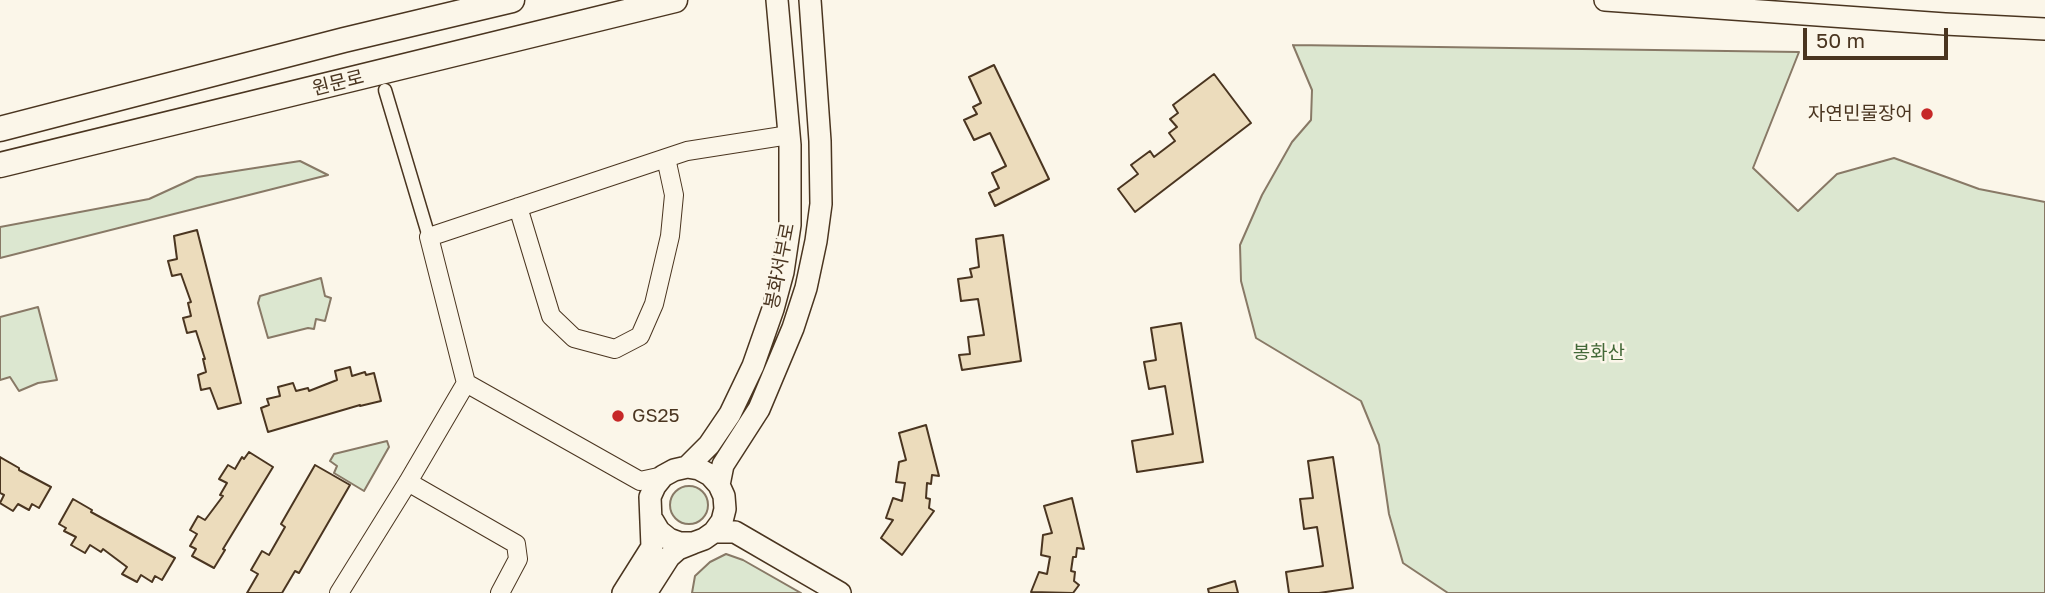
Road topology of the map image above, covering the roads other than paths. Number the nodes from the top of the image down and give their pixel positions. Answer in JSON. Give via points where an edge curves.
{"nodes":[{"id":1,"x":512,"y":0,"type":"edge"},
{"id":2,"x":675,"y":0,"type":"edge"},
{"id":3,"x":777,"y":0,"type":"edge"},
{"id":4,"x":810,"y":0,"type":"edge"},
{"id":5,"x":1605,"y":0,"type":"edge"},
{"id":6,"x":1776,"y":6,"type":"edge"},
{"id":7,"x":2045,"y":29,"type":"edge"},
{"id":8,"x":385,"y":90,"type":"dead end"},
{"id":9,"x":0,"y":129,"type":"edge"},
{"id":10,"x":789,"y":135,"type":"junction"},
{"id":11,"x":666,"y":158,"type":"junction"},
{"id":12,"x":0,"y":165,"type":"edge"},
{"id":13,"x":518,"y":207,"type":"junction"},
{"id":14,"x":429,"y":237,"type":"junction"},
{"id":15,"x":466,"y":383,"type":"junction"},
{"id":16,"x":687,"y":467,"type":"junction"},
{"id":17,"x":663,"y":476,"type":"junction"},
{"id":18,"x":640,"y":481,"type":"junction"},
{"id":19,"x":408,"y":482,"type":"junction"},
{"id":20,"x":719,"y":485,"type":"junction"},
{"id":21,"x":651,"y":515,"type":"junction"},
{"id":22,"x":724,"y":532,"type":"junction"},
{"id":23,"x":693,"y":543,"type":"junction"},
{"id":24,"x":339,"y":593,"type":"edge"},
{"id":25,"x":500,"y":593,"type":"edge"},
{"id":26,"x":623,"y":593,"type":"edge"},
{"id":27,"x":646,"y":593,"type":"edge"},
{"id":28,"x":840,"y":593,"type":"edge"}],
"edges":[{"from":1,"to":9,"type":"main road","name":"원문로"},
{"from":2,"to":12,"type":"main road","name":"원문로"},
{"from":3,"to":10,"type":"street","name":"봉화서부로"},
{"from":4,"to":20,"type":"street","name":"봉화서부로","via":[[820,141],[816,242],[793,328],[759,409],[723,465]]},
{"from":5,"to":6,"type":"street"},
{"from":6,"to":7,"type":"street"},
{"from":8,"to":14,"type":"street"},
{"from":10,"to":11,"type":"street"},
{"from":10,"to":16,"type":"street","name":"봉화서부로","via":[[790,225],[773,309],[730,414]]},
{"from":11,"to":13,"type":"street"},
{"from":11,"to":13,"type":"street","via":[[674,195],[670,236],[653,304],[640,336],[615,349],[574,338],[551,316]]},
{"from":13,"to":14,"type":"street"},
{"from":14,"to":15,"type":"street"},
{"from":15,"to":18,"type":"street"},
{"from":15,"to":19,"type":"street"},
{"from":16,"to":17,"type":"street"},
{"from":16,"to":20,"type":"street","via":[[710,475]]},
{"from":17,"to":18,"type":"street"},
{"from":17,"to":21,"type":"street","via":[[650,497]]},
{"from":18,"to":21,"type":"street"},
{"from":19,"to":24,"type":"street"},
{"from":19,"to":25,"type":"street","via":[[516,544],[518,559]]},
{"from":20,"to":22,"type":"street","via":[[724,496]]},
{"from":21,"to":23,"type":"street","via":[[669,539]]},
{"from":21,"to":26,"type":"street","via":[[652,547]]},
{"from":22,"to":23,"type":"street"},
{"from":22,"to":28,"type":"street"},
{"from":23,"to":27,"type":"street","via":[[669,557]]}]}
